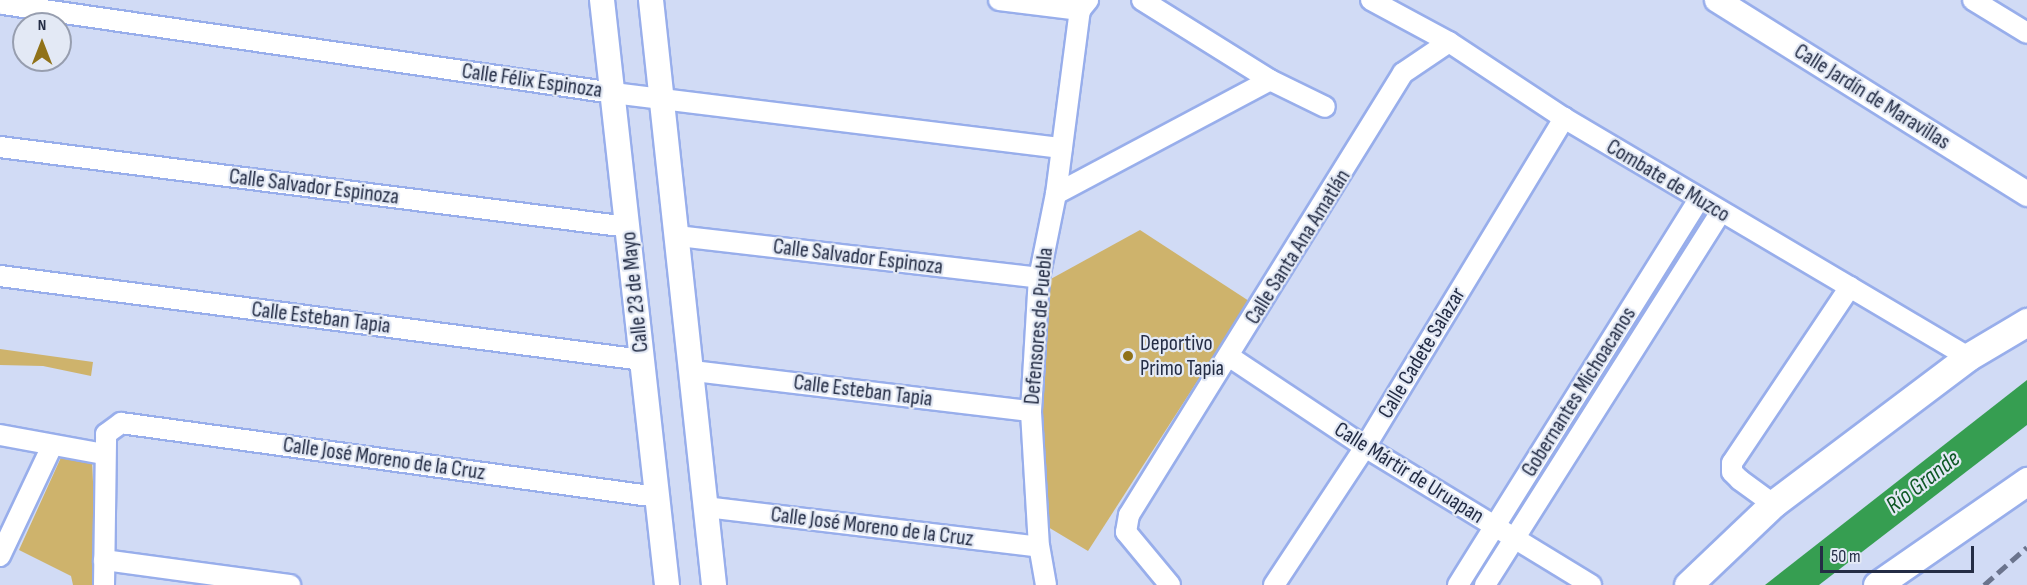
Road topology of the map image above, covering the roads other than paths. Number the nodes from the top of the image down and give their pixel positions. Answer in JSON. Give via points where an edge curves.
{"nodes":[{"id":1,"x":602,"y":0,"type":"edge"},
{"id":2,"x":651,"y":0,"type":"edge"},
{"id":3,"x":999,"y":0,"type":"edge"},
{"id":4,"x":1142,"y":0,"type":"edge"},
{"id":5,"x":1371,"y":0,"type":"edge"},
{"id":6,"x":1717,"y":0,"type":"edge"},
{"id":7,"x":1973,"y":0,"type":"edge"},
{"id":8,"x":2,"y":5,"type":"edge"},
{"id":9,"x":1084,"y":5,"type":"edge"},
{"id":10,"x":2027,"y":33,"type":"edge"},
{"id":11,"x":1449,"y":42,"type":"junction"},
{"id":12,"x":1270,"y":80,"type":"junction"},
{"id":13,"x":613,"y":93,"type":"junction"},
{"id":14,"x":663,"y":97,"type":"junction"},
{"id":15,"x":1325,"y":107,"type":"dead end"},
{"id":16,"x":1564,"y":118,"type":"junction"},
{"id":17,"x":0,"y":147,"type":"edge"},
{"id":18,"x":1062,"y":148,"type":"junction"},
{"id":19,"x":1056,"y":194,"type":"junction"},
{"id":20,"x":2027,"y":194,"type":"edge"},
{"id":21,"x":1699,"y":199,"type":"junction"},
{"id":22,"x":1721,"y":212,"type":"junction"},
{"id":23,"x":628,"y":227,"type":"junction"},
{"id":24,"x":678,"y":236,"type":"junction"},
{"id":25,"x":0,"y":276,"type":"edge"},
{"id":26,"x":1039,"y":278,"type":"junction"},
{"id":27,"x":1850,"y":287,"type":"junction"},
{"id":28,"x":2027,"y":322,"type":"edge"},
{"id":29,"x":1230,"y":357,"type":"junction"},
{"id":30,"x":1968,"y":357,"type":"junction"},
{"id":31,"x":642,"y":360,"type":"junction"},
{"id":32,"x":694,"y":371,"type":"junction"},
{"id":33,"x":1031,"y":411,"type":"junction"},
{"id":34,"x":0,"y":435,"type":"edge"},
{"id":35,"x":52,"y":446,"type":"junction"},
{"id":36,"x":1365,"y":447,"type":"junction"},
{"id":37,"x":104,"y":454,"type":"junction"},
{"id":38,"x":2027,"y":482,"type":"edge"},
{"id":39,"x":657,"y":497,"type":"junction"},
{"id":40,"x":1773,"y":504,"type":"junction"},
{"id":41,"x":706,"y":507,"type":"junction"},
{"id":42,"x":1495,"y":526,"type":"junction"},
{"id":43,"x":1514,"y":537,"type":"junction"},
{"id":44,"x":1039,"y":547,"type":"junction"},
{"id":45,"x":0,"y":556,"type":"edge"},
{"id":46,"x":104,"y":560,"type":"junction"},
{"id":47,"x":104,"y":585,"type":"edge"},
{"id":48,"x":290,"y":585,"type":"edge"},
{"id":49,"x":667,"y":585,"type":"edge"},
{"id":50,"x":714,"y":585,"type":"edge"},
{"id":51,"x":1046,"y":585,"type":"edge"},
{"id":52,"x":1170,"y":585,"type":"edge"},
{"id":53,"x":1274,"y":585,"type":"edge"},
{"id":54,"x":1458,"y":585,"type":"edge"},
{"id":55,"x":1485,"y":585,"type":"edge"},
{"id":56,"x":1591,"y":585,"type":"edge"},
{"id":57,"x":1688,"y":585,"type":"edge"},
{"id":58,"x":1877,"y":585,"type":"edge"}],
"edges":[{"from":1,"to":13,"type":"street","name":"Calle 23 de Mayo"},
{"from":2,"to":14,"type":"street"},
{"from":3,"to":9,"type":"street"},
{"from":4,"to":12,"type":"street"},
{"from":5,"to":11,"type":"street","name":"Combate de Muzco"},
{"from":6,"to":20,"type":"street","name":"Calle Jardín de Maravillas"},
{"from":7,"to":10,"type":"street"},
{"from":8,"to":13,"type":"street","name":"Calle Félix Espinoza"},
{"from":9,"to":18,"type":"street","name":"Defensores de Puebla"},
{"from":11,"to":16,"type":"street","name":"Combate de Muzco"},
{"from":11,"to":29,"type":"street","name":"Calle Santa Ana Amatlán","via":[[1403,74]]},
{"from":12,"to":15,"type":"street"},
{"from":12,"to":19,"type":"street"},
{"from":13,"to":14,"type":"street","name":"Calle Félix Espinoza"},
{"from":13,"to":23,"type":"street","name":"Calle 23 de Mayo"},
{"from":14,"to":18,"type":"street","name":"Calle Félix Espinoza"},
{"from":14,"to":24,"type":"street"},
{"from":16,"to":21,"type":"street","name":"Combate de Muzco"},
{"from":16,"to":36,"type":"street","name":"Calle Cadete Salazar"},
{"from":17,"to":23,"type":"street","name":"Calle Salvador Espinoza"},
{"from":18,"to":19,"type":"street","name":"Defensores de Puebla"},
{"from":19,"to":26,"type":"street","name":"Defensores de Puebla"},
{"from":21,"to":22,"type":"street","name":"Combate de Muzco"},
{"from":21,"to":42,"type":"street","name":"Gobernantes Michoacanos"},
{"from":22,"to":27,"type":"street","name":"Combate de Muzco"},
{"from":22,"to":43,"type":"street","name":"Gobernantes Michoacanos"},
{"from":23,"to":31,"type":"street","name":"Calle 23 de Mayo"},
{"from":24,"to":26,"type":"street","name":"Calle Salvador Espinoza"},
{"from":24,"to":32,"type":"street"},
{"from":25,"to":31,"type":"street","name":"Calle Esteban Tapia"},
{"from":26,"to":33,"type":"street","name":"Defensores de Puebla"},
{"from":27,"to":30,"type":"street","name":"Combate de Muzco"},
{"from":27,"to":40,"type":"street","via":[[1732,463],[1732,472]]},
{"from":28,"to":30,"type":"main road"},
{"from":29,"to":36,"type":"street","name":"Calle Mártir de Uruapan"},
{"from":29,"to":52,"type":"street","name":"Calle Santa Ana Amatlán","via":[[1129,515],[1126,532]]},
{"from":30,"to":40,"type":"main road"},
{"from":31,"to":39,"type":"street","name":"Calle 23 de Mayo"},
{"from":32,"to":33,"type":"street","name":"Calle Esteban Tapia"},
{"from":32,"to":41,"type":"street"},
{"from":33,"to":44,"type":"street","name":"Defensores de Puebla"},
{"from":34,"to":35,"type":"street"},
{"from":35,"to":37,"type":"street"},
{"from":35,"to":45,"type":"street"},
{"from":36,"to":42,"type":"street","name":"Calle Mártir de Uruapan"},
{"from":36,"to":53,"type":"street","name":"Calle Cadete Salazar"},
{"from":37,"to":39,"type":"street","name":"Calle José Moreno de la Cruz","via":[[106,434],[121,423]]},
{"from":37,"to":46,"type":"street"},
{"from":38,"to":58,"type":"main road"},
{"from":39,"to":49,"type":"street","name":"Calle 23 de Mayo"},
{"from":40,"to":57,"type":"main road"},
{"from":41,"to":44,"type":"street","name":"Calle José Moreno de la Cruz"},
{"from":41,"to":50,"type":"street"},
{"from":42,"to":43,"type":"street","name":"Calle Mártir de Uruapan"},
{"from":42,"to":54,"type":"street","name":"Gobernantes Michoacanos"},
{"from":43,"to":55,"type":"street","name":"Gobernantes Michoacanos"},
{"from":43,"to":56,"type":"street","name":"Calle Mártir de Uruapan"},
{"from":44,"to":51,"type":"street","name":"Defensores de Puebla"},
{"from":46,"to":47,"type":"street"},
{"from":46,"to":48,"type":"street"}]}
